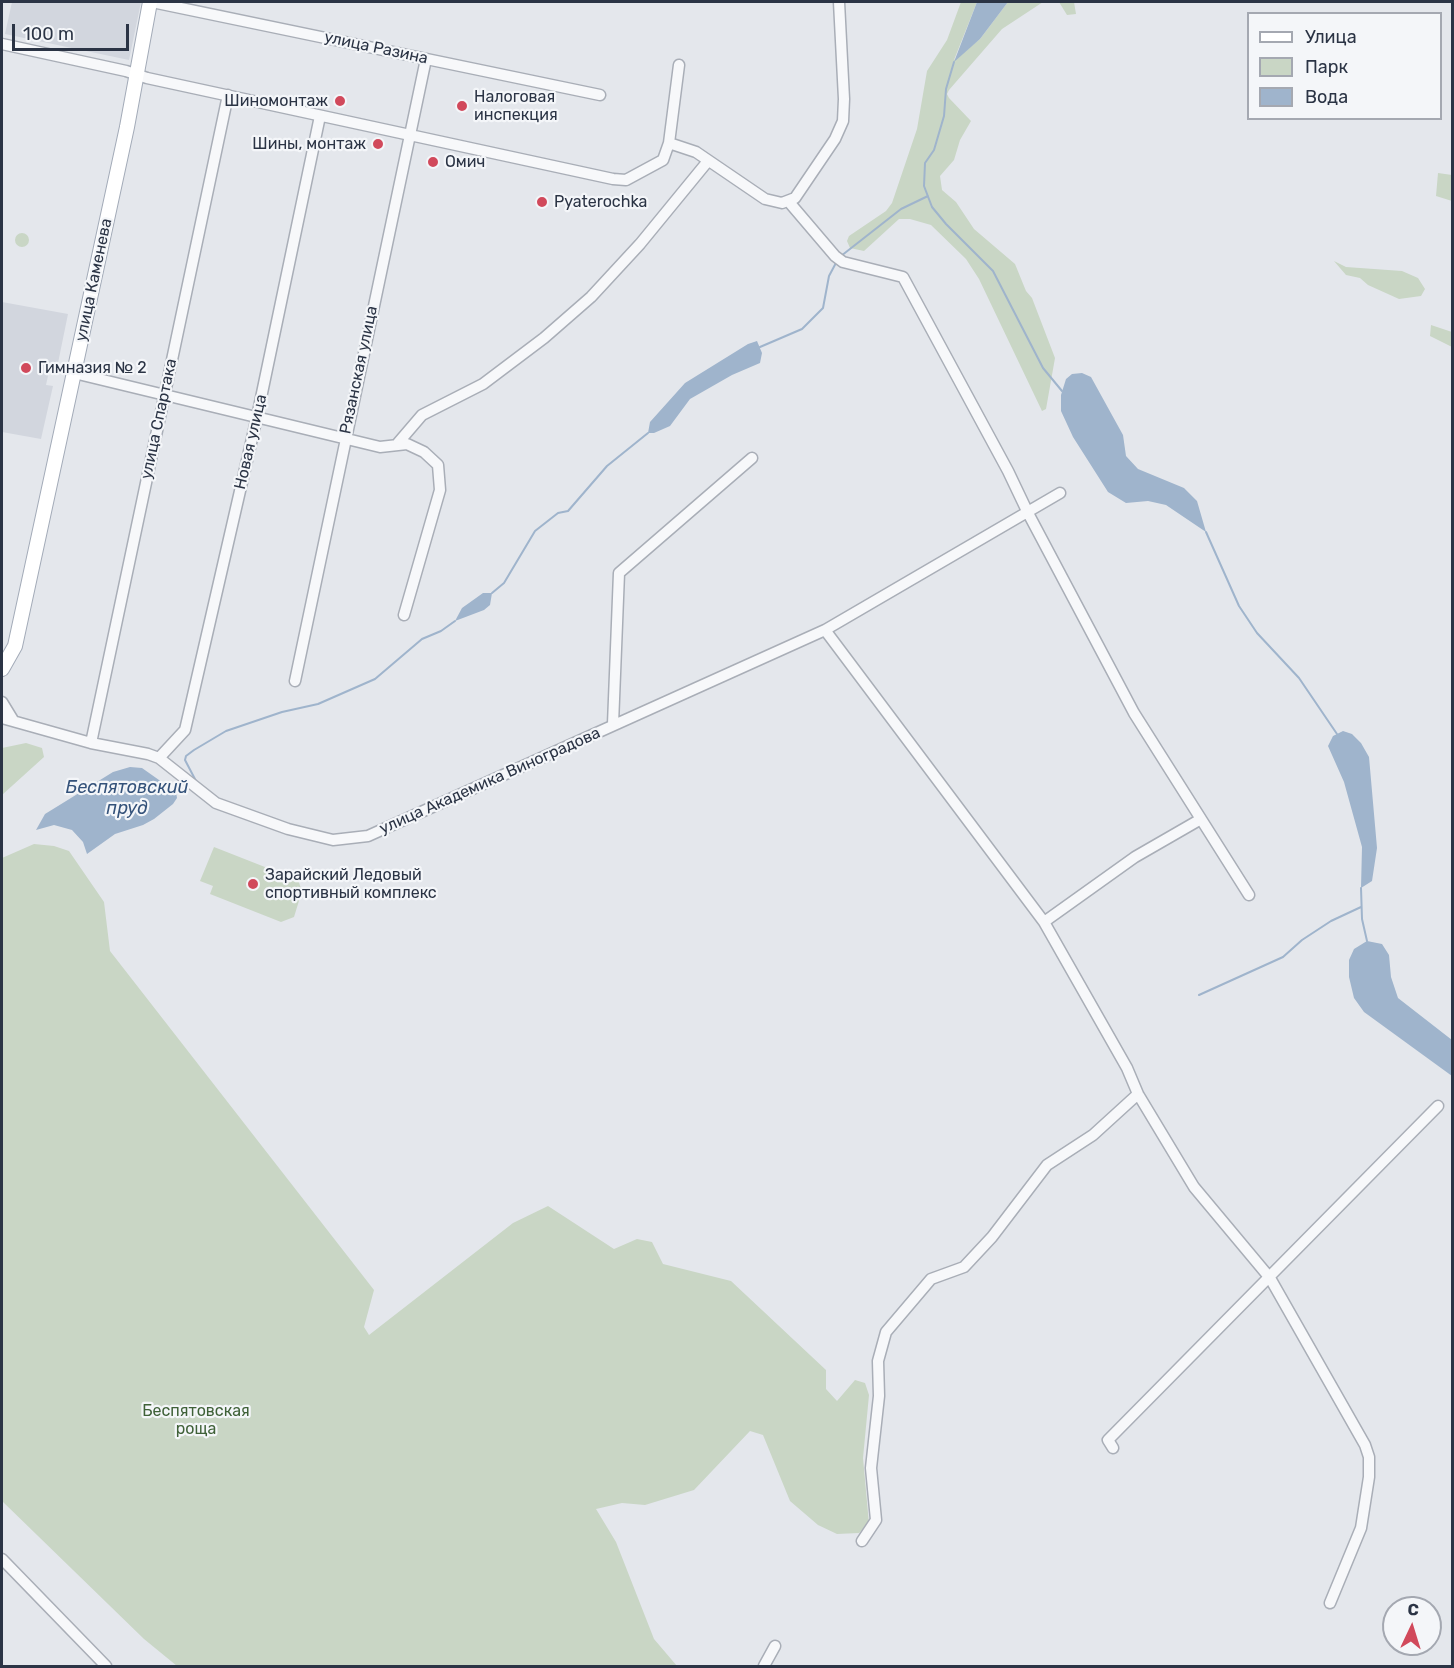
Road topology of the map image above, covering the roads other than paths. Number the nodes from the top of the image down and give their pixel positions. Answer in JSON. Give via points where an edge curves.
{"nodes":[{"id":1,"x":151,"y":2,"type":"edge"},
{"id":2,"x":839,"y":2,"type":"edge"},
{"id":3,"x":2,"y":44,"type":"edge"},
{"id":4,"x":426,"y":59,"type":"junction"},
{"id":5,"x":679,"y":65,"type":"dead end"},
{"id":6,"x":135,"y":74,"type":"junction"},
{"id":7,"x":228,"y":95,"type":"junction"},
{"id":8,"x":600,"y":95,"type":"dead end"},
{"id":9,"x":320,"y":116,"type":"junction"},
{"id":10,"x":411,"y":134,"type":"junction"},
{"id":11,"x":669,"y":143,"type":"junction"},
{"id":12,"x":708,"y":161,"type":"junction"},
{"id":13,"x":789,"y":202,"type":"junction"},
{"id":14,"x":74,"y":373,"type":"junction"},
{"id":15,"x":164,"y":395,"type":"junction"},
{"id":16,"x":257,"y":417,"type":"junction"},
{"id":17,"x":345,"y":439,"type":"junction"},
{"id":18,"x":398,"y":443,"type":"junction"},
{"id":19,"x":752,"y":458,"type":"dead end"},
{"id":20,"x":1060,"y":493,"type":"dead end"},
{"id":21,"x":1028,"y":513,"type":"junction"},
{"id":22,"x":404,"y":615,"type":"dead end"},
{"id":23,"x":825,"y":630,"type":"junction"},
{"id":24,"x":3,"y":664,"type":"edge"},
{"id":25,"x":295,"y":681,"type":"dead end"},
{"id":26,"x":2,"y":702,"type":"edge"},
{"id":27,"x":2,"y":718,"type":"edge"},
{"id":28,"x":13,"y":720,"type":"junction"},
{"id":29,"x":614,"y":724,"type":"junction"},
{"id":30,"x":91,"y":743,"type":"junction"},
{"id":31,"x":159,"y":758,"type":"junction"},
{"id":32,"x":1201,"y":819,"type":"junction"},
{"id":33,"x":1249,"y":895,"type":"dead end"},
{"id":34,"x":1044,"y":922,"type":"junction"},
{"id":35,"x":1138,"y":1094,"type":"junction"},
{"id":36,"x":1438,"y":1106,"type":"dead end"},
{"id":37,"x":1270,"y":1278,"type":"junction"},
{"id":38,"x":1113,"y":1448,"type":"dead end"},
{"id":39,"x":862,"y":1541,"type":"dead end"},
{"id":40,"x":2,"y":1559,"type":"edge"},
{"id":41,"x":1330,"y":1603,"type":"dead end"},
{"id":42,"x":775,"y":1646,"type":"dead end"},
{"id":43,"x":106,"y":1666,"type":"edge"},
{"id":44,"x":764,"y":1666,"type":"edge"}],
"edges":[{"from":1,"to":4,"type":"street","name":"улица Разина"},
{"from":1,"to":6,"type":"main road","name":"улица Каменева"},
{"from":2,"to":13,"type":"street","via":[[843,121],[835,139]]},
{"from":3,"to":6,"type":"street"},
{"from":4,"to":8,"type":"street","name":"улица Разина"},
{"from":4,"to":10,"type":"street","name":"Рязанская улица"},
{"from":5,"to":11,"type":"street"},
{"from":6,"to":7,"type":"street"},
{"from":6,"to":14,"type":"main road","name":"улица Каменева"},
{"from":7,"to":9,"type":"street"},
{"from":7,"to":15,"type":"street","name":"улица Спартака"},
{"from":9,"to":10,"type":"street"},
{"from":9,"to":16,"type":"street","name":"Новая улица"},
{"from":10,"to":11,"type":"street","via":[[613,180],[626,180],[663,160]]},
{"from":10,"to":17,"type":"street","name":"Рязанская улица"},
{"from":11,"to":12,"type":"street","via":[[681,145]]},
{"from":12,"to":13,"type":"street","via":[[765,199]]},
{"from":12,"to":18,"type":"street","via":[[591,297],[483,384],[422,415]]},
{"from":13,"to":21,"type":"street","via":[[843,262],[903,277]]},
{"from":14,"to":15,"type":"street"},
{"from":14,"to":24,"type":"main road","name":"улица Каменева","via":[[15,646]]},
{"from":15,"to":16,"type":"street"},
{"from":15,"to":30,"type":"street","name":"улица Спартака"},
{"from":16,"to":17,"type":"street"},
{"from":16,"to":31,"type":"street","name":"Новая улица","via":[[184,730]]},
{"from":17,"to":18,"type":"street","via":[[380,447]]},
{"from":17,"to":25,"type":"street","name":"Рязанская улица"},
{"from":18,"to":22,"type":"street","via":[[424,452],[438,465],[440,490]]},
{"from":19,"to":29,"type":"street","name":"улица Академика Виноградова","via":[[619,573]]},
{"from":20,"to":21,"type":"street","name":"улица Академика Виноградова"},
{"from":21,"to":23,"type":"street","name":"улица Академика Виноградова"},
{"from":21,"to":32,"type":"street","via":[[1134,712]]},
{"from":23,"to":29,"type":"street","name":"улица Академика Виноградова"},
{"from":23,"to":34,"type":"street"},
{"from":26,"to":28,"type":"street"},
{"from":27,"to":28,"type":"street"},
{"from":28,"to":30,"type":"street"},
{"from":29,"to":31,"type":"street","name":"улица Академика Виноградова","via":[[368,836],[333,840],[288,829],[216,803]]},
{"from":30,"to":31,"type":"street"},
{"from":32,"to":33,"type":"street"},
{"from":32,"to":34,"type":"street","via":[[1135,857]]},
{"from":34,"to":35,"type":"street"},
{"from":35,"to":37,"type":"street","via":[[1194,1187]]},
{"from":35,"to":39,"type":"street","via":[[1094,1135],[1047,1165],[993,1237],[964,1267],[932,1279],[886,1332],[878,1361],[879,1396],[871,1468],[876,1520]]},
{"from":36,"to":37,"type":"street"},
{"from":37,"to":38,"type":"street","via":[[1108,1440]]},
{"from":37,"to":41,"type":"street","via":[[1369,1457],[1361,1528]]},
{"from":40,"to":43,"type":"street"},
{"from":42,"to":44,"type":"street"}]}
